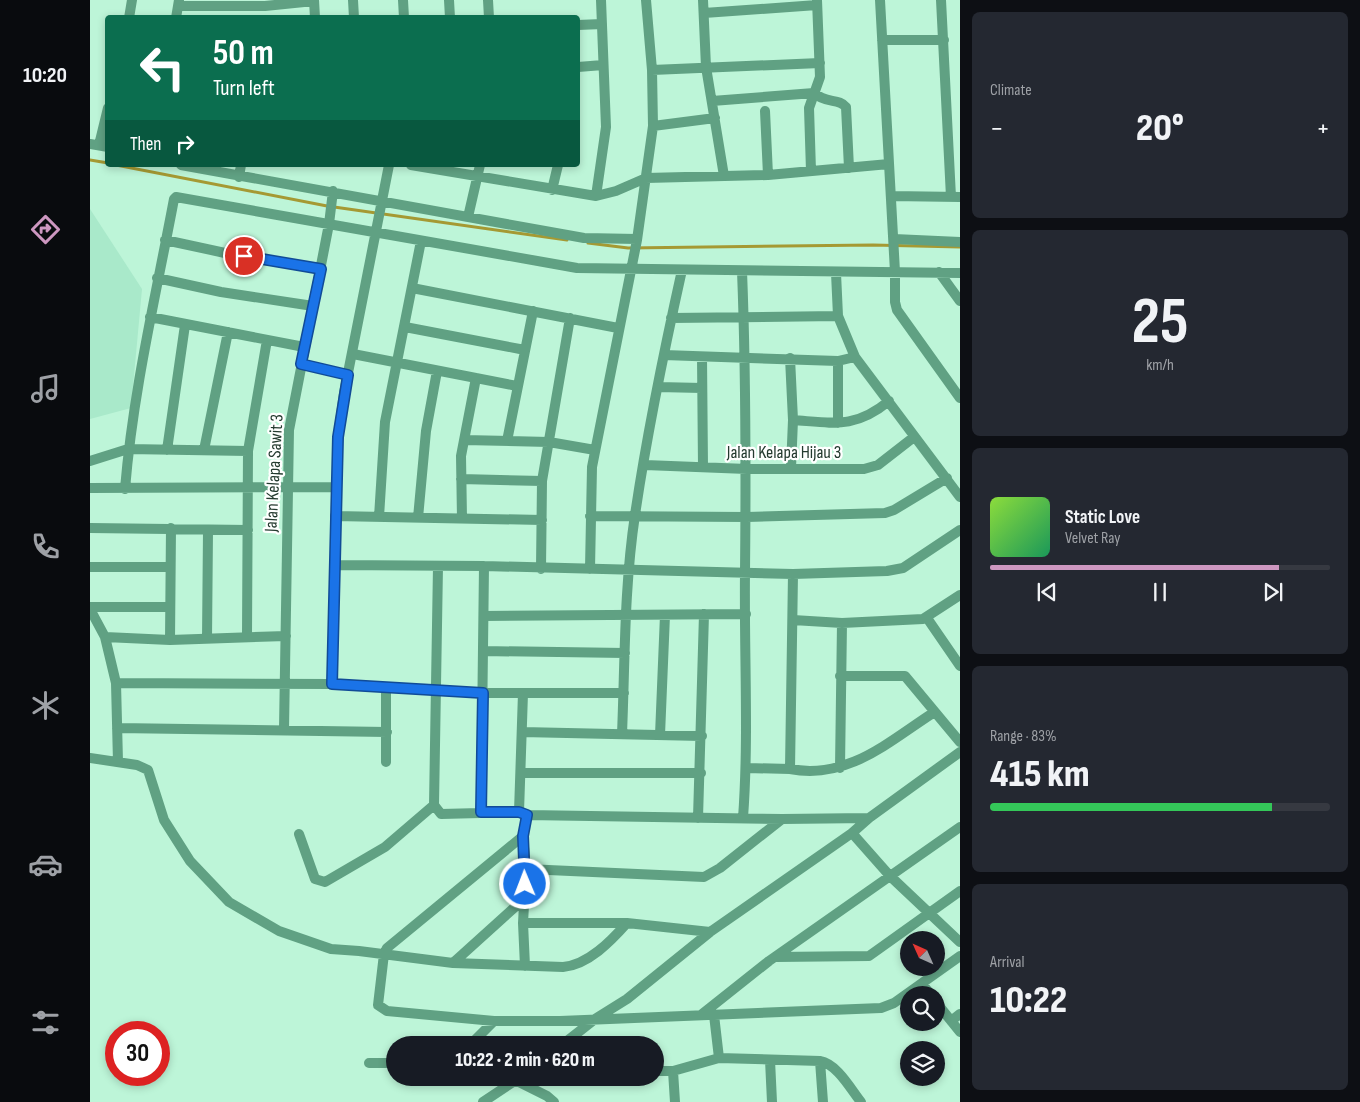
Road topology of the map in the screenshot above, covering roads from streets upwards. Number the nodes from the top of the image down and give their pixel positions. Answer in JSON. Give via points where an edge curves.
{"nodes":[{"id":1,"x":132,"y":0,"type":"edge"},
{"id":2,"x":314,"y":0,"type":"edge"},
{"id":3,"x":353,"y":0,"type":"edge"},
{"id":4,"x":403,"y":0,"type":"edge"},
{"id":5,"x":449,"y":0,"type":"edge"},
{"id":6,"x":488,"y":0,"type":"edge"},
{"id":7,"x":601,"y":0,"type":"edge"},
{"id":8,"x":646,"y":0,"type":"edge"},
{"id":9,"x":703,"y":0,"type":"edge"},
{"id":10,"x":880,"y":0,"type":"edge"},
{"id":11,"x":941,"y":0,"type":"edge"},
{"id":12,"x":817,"y":2,"type":"edge"},
{"id":13,"x":178,"y":3,"type":"edge"},
{"id":14,"x":216,"y":6,"type":"junction"},
{"id":15,"x":704,"y":13,"type":"junction"},
{"id":16,"x":130,"y":15,"type":"edge"},
{"id":17,"x":214,"y":15,"type":"edge"},
{"id":18,"x":315,"y":15,"type":"edge"},
{"id":19,"x":354,"y":15,"type":"edge"},
{"id":20,"x":404,"y":15,"type":"edge"},
{"id":21,"x":450,"y":15,"type":"edge"},
{"id":22,"x":489,"y":15,"type":"edge"},
{"id":23,"x":602,"y":24,"type":"junction"},
{"id":24,"x":580,"y":25,"type":"edge"},
{"id":25,"x":882,"y":40,"type":"junction"},
{"id":26,"x":944,"y":40,"type":"junction"},
{"id":27,"x":820,"y":63,"type":"junction"},
{"id":28,"x":603,"y":65,"type":"junction"},
{"id":29,"x":580,"y":67,"type":"edge"},
{"id":30,"x":706,"y":67,"type":"junction"},
{"id":31,"x":652,"y":70,"type":"junction"},
{"id":32,"x":814,"y":93,"type":"junction"},
{"id":33,"x":712,"y":101,"type":"junction"},
{"id":34,"x":765,"y":111,"type":"dead end"},
{"id":35,"x":715,"y":118,"type":"junction"},
{"id":36,"x":105,"y":121,"type":"edge"},
{"id":37,"x":653,"y":126,"type":"junction"},
{"id":38,"x":99,"y":146,"type":"edge"},
{"id":39,"x":889,"y":164,"type":"junction"},
{"id":40,"x":192,"y":167,"type":"edge"},
{"id":41,"x":241,"y":167,"type":"edge"},
{"id":42,"x":389,"y":167,"type":"edge"},
{"id":43,"x":434,"y":167,"type":"edge"},
{"id":44,"x":479,"y":167,"type":"edge"},
{"id":45,"x":558,"y":167,"type":"edge"},
{"id":46,"x":849,"y":168,"type":"junction"},
{"id":47,"x":811,"y":171,"type":"junction"},
{"id":48,"x":768,"y":175,"type":"junction"},
{"id":49,"x":477,"y":176,"type":"junction"},
{"id":50,"x":724,"y":176,"type":"junction"},
{"id":51,"x":239,"y":177,"type":"junction"},
{"id":52,"x":646,"y":178,"type":"junction"},
{"id":53,"x":552,"y":190,"type":"junction"},
{"id":54,"x":333,"y":196,"type":"junction"},
{"id":55,"x":596,"y":196,"type":"junction"},
{"id":56,"x":891,"y":196,"type":"junction"},
{"id":57,"x":955,"y":197,"type":"edge"},
{"id":58,"x":380,"y":204,"type":"junction"},
{"id":59,"x":468,"y":217,"type":"junction"},
{"id":60,"x":330,"y":220,"type":"junction"},
{"id":61,"x":376,"y":227,"type":"junction"},
{"id":62,"x":637,"y":239,"type":"junction"},
{"id":63,"x":165,"y":240,"type":"junction"},
{"id":64,"x":421,"y":241,"type":"junction"},
{"id":65,"x":894,"y":242,"type":"junction"},
{"id":66,"x":960,"y":242,"type":"edge"},
{"id":67,"x":631,"y":267,"type":"junction"},
{"id":68,"x":321,"y":269,"type":"junction"},
{"id":69,"x":682,"y":270,"type":"junction"},
{"id":70,"x":895,"y":270,"type":"junction"},
{"id":71,"x":742,"y":271,"type":"junction"},
{"id":72,"x":939,"y":272,"type":"junction"},
{"id":73,"x":836,"y":273,"type":"junction"},
{"id":74,"x":960,"y":273,"type":"edge"},
{"id":75,"x":157,"y":278,"type":"junction"},
{"id":76,"x":412,"y":288,"type":"junction"},
{"id":77,"x":960,"y":301,"type":"edge"},
{"id":78,"x":314,"y":306,"type":"junction"},
{"id":79,"x":533,"y":310,"type":"junction"},
{"id":80,"x":838,"y":316,"type":"junction"},
{"id":81,"x":150,"y":317,"type":"junction"},
{"id":82,"x":570,"y":318,"type":"junction"},
{"id":83,"x":671,"y":318,"type":"junction"},
{"id":84,"x":744,"y":318,"type":"junction"},
{"id":85,"x":185,"y":324,"type":"junction"},
{"id":86,"x":405,"y":327,"type":"junction"},
{"id":87,"x":618,"y":328,"type":"junction"},
{"id":88,"x":228,"y":332,"type":"junction"},
{"id":89,"x":267,"y":340,"type":"junction"},
{"id":90,"x":304,"y":347,"type":"junction"},
{"id":91,"x":525,"y":350,"type":"junction"},
{"id":92,"x":353,"y":354,"type":"junction"},
{"id":93,"x":664,"y":355,"type":"junction"},
{"id":94,"x":702,"y":357,"type":"junction"},
{"id":95,"x":855,"y":357,"type":"junction"},
{"id":96,"x":746,"y":358,"type":"junction"},
{"id":97,"x":790,"y":358,"type":"junction"},
{"id":98,"x":838,"y":361,"type":"junction"},
{"id":99,"x":301,"y":364,"type":"junction"},
{"id":100,"x":398,"y":364,"type":"junction"},
{"id":101,"x":437,"y":371,"type":"junction"},
{"id":102,"x":348,"y":375,"type":"junction"},
{"id":103,"x":476,"y":378,"type":"junction"},
{"id":104,"x":517,"y":386,"type":"junction"},
{"id":105,"x":658,"y":387,"type":"junction"},
{"id":106,"x":702,"y":388,"type":"junction"},
{"id":107,"x":960,"y":398,"type":"edge"},
{"id":108,"x":889,"y":401,"type":"junction"},
{"id":109,"x":793,"y":420,"type":"junction"},
{"id":110,"x":838,"y":423,"type":"junction"},
{"id":111,"x":914,"y":436,"type":"junction"},
{"id":112,"x":464,"y":440,"type":"junction"},
{"id":113,"x":507,"y":441,"type":"junction"},
{"id":114,"x":549,"y":442,"type":"junction"},
{"id":115,"x":128,"y":448,"type":"junction"},
{"id":116,"x":167,"y":450,"type":"junction"},
{"id":117,"x":204,"y":450,"type":"junction"},
{"id":118,"x":594,"y":450,"type":"junction"},
{"id":119,"x":248,"y":451,"type":"junction"},
{"id":120,"x":90,"y":461,"type":"edge"},
{"id":121,"x":645,"y":465,"type":"junction"},
{"id":122,"x":703,"y":467,"type":"junction"},
{"id":123,"x":791,"y":468,"type":"junction"},
{"id":124,"x":747,"y":469,"type":"junction"},
{"id":125,"x":947,"y":478,"type":"junction"},
{"id":126,"x":461,"y":479,"type":"junction"},
{"id":127,"x":542,"y":481,"type":"junction"},
{"id":128,"x":336,"y":487,"type":"junction"},
{"id":129,"x":90,"y":488,"type":"edge"},
{"id":130,"x":248,"y":488,"type":"junction"},
{"id":131,"x":288,"y":488,"type":"junction"},
{"id":132,"x":125,"y":489,"type":"junction"},
{"id":133,"x":960,"y":497,"type":"edge"},
{"id":134,"x":335,"y":516,"type":"junction"},
{"id":135,"x":590,"y":516,"type":"junction"},
{"id":136,"x":635,"y":516,"type":"junction"},
{"id":137,"x":378,"y":517,"type":"junction"},
{"id":138,"x":747,"y":517,"type":"junction"},
{"id":139,"x":418,"y":518,"type":"junction"},
{"id":140,"x":462,"y":519,"type":"junction"},
{"id":141,"x":542,"y":520,"type":"junction"},
{"id":142,"x":90,"y":528,"type":"edge"},
{"id":143,"x":171,"y":528,"type":"junction"},
{"id":144,"x":208,"y":530,"type":"junction"},
{"id":145,"x":248,"y":530,"type":"junction"},
{"id":146,"x":960,"y":530,"type":"edge"},
{"id":147,"x":334,"y":565,"type":"junction"},
{"id":148,"x":438,"y":566,"type":"junction"},
{"id":149,"x":484,"y":566,"type":"junction"},
{"id":150,"x":90,"y":567,"type":"edge"},
{"id":151,"x":170,"y":567,"type":"junction"},
{"id":152,"x":541,"y":569,"type":"junction"},
{"id":153,"x":590,"y":569,"type":"junction"},
{"id":154,"x":629,"y":570,"type":"junction"},
{"id":155,"x":745,"y":573,"type":"junction"},
{"id":156,"x":793,"y":574,"type":"junction"},
{"id":157,"x":960,"y":595,"type":"edge"},
{"id":158,"x":170,"y":607,"type":"junction"},
{"id":159,"x":90,"y":608,"type":"edge"},
{"id":160,"x":704,"y":614,"type":"junction"},
{"id":161,"x":746,"y":614,"type":"junction"},
{"id":162,"x":627,"y":615,"type":"junction"},
{"id":163,"x":665,"y":615,"type":"junction"},
{"id":164,"x":484,"y":616,"type":"junction"},
{"id":165,"x":927,"y":618,"type":"junction"},
{"id":166,"x":793,"y":620,"type":"junction"},
{"id":167,"x":842,"y":623,"type":"junction"},
{"id":168,"x":286,"y":636,"type":"junction"},
{"id":169,"x":105,"y":637,"type":"junction"},
{"id":170,"x":247,"y":637,"type":"junction"},
{"id":171,"x":207,"y":639,"type":"junction"},
{"id":172,"x":170,"y":640,"type":"junction"},
{"id":173,"x":483,"y":651,"type":"junction"},
{"id":174,"x":625,"y":652,"type":"junction"},
{"id":175,"x":960,"y":666,"type":"edge"},
{"id":176,"x":840,"y":676,"type":"junction"},
{"id":177,"x":116,"y":683,"type":"junction"},
{"id":178,"x":332,"y":684,"type":"junction"},
{"id":179,"x":285,"y":685,"type":"junction"},
{"id":180,"x":386,"y":689,"type":"junction"},
{"id":181,"x":437,"y":689,"type":"junction"},
{"id":182,"x":483,"y":693,"type":"junction"},
{"id":183,"x":523,"y":693,"type":"junction"},
{"id":184,"x":624,"y":693,"type":"junction"},
{"id":185,"x":934,"y":713,"type":"junction"},
{"id":186,"x":117,"y":728,"type":"junction"},
{"id":187,"x":284,"y":729,"type":"junction"},
{"id":188,"x":387,"y":732,"type":"junction"},
{"id":189,"x":522,"y":732,"type":"junction"},
{"id":190,"x":622,"y":734,"type":"junction"},
{"id":191,"x":660,"y":735,"type":"junction"},
{"id":192,"x":702,"y":736,"type":"junction"},
{"id":193,"x":960,"y":742,"type":"edge"},
{"id":194,"x":960,"y":752,"type":"edge"},
{"id":195,"x":90,"y":758,"type":"edge"},
{"id":196,"x":118,"y":762,"type":"junction"},
{"id":197,"x":386,"y":762,"type":"dead end"},
{"id":198,"x":747,"y":768,"type":"junction"},
{"id":199,"x":790,"y":768,"type":"junction"},
{"id":200,"x":840,"y":768,"type":"junction"},
{"id":201,"x":521,"y":773,"type":"junction"},
{"id":202,"x":701,"y":773,"type":"junction"},
{"id":203,"x":434,"y":805,"type":"junction"},
{"id":204,"x":481,"y":812,"type":"junction"},
{"id":205,"x":523,"y":813,"type":"junction"},
{"id":206,"x":698,"y":818,"type":"junction"},
{"id":207,"x":743,"y":818,"type":"junction"},
{"id":208,"x":869,"y":818,"type":"junction"},
{"id":209,"x":782,"y":819,"type":"junction"},
{"id":210,"x":960,"y":827,"type":"edge"},
{"id":211,"x":852,"y":833,"type":"junction"},
{"id":212,"x":298,"y":834,"type":"dead end"},
{"id":213,"x":523,"y":836,"type":"junction"},
{"id":214,"x":526,"y":869,"type":"junction"},
{"id":215,"x":890,"y":876,"type":"junction"},
{"id":216,"x":960,"y":891,"type":"edge"},
{"id":217,"x":525,"y":898,"type":"junction"},
{"id":218,"x":928,"y":914,"type":"junction"},
{"id":219,"x":523,"y":923,"type":"junction"},
{"id":220,"x":626,"y":923,"type":"junction"},
{"id":221,"x":710,"y":932,"type":"junction"},
{"id":222,"x":960,"y":942,"type":"edge"},
{"id":223,"x":384,"y":954,"type":"junction"},
{"id":224,"x":960,"y":956,"type":"edge"},
{"id":225,"x":776,"y":957,"type":"junction"},
{"id":226,"x":453,"y":963,"type":"junction"},
{"id":227,"x":525,"y":966,"type":"junction"},
{"id":228,"x":922,"y":984,"type":"joint"},
{"id":229,"x":945,"y":1013,"type":"edge"},
{"id":230,"x":960,"y":1014,"type":"edge"},
{"id":231,"x":701,"y":1015,"type":"junction"},
{"id":232,"x":714,"y":1015,"type":"junction"},
{"id":233,"x":595,"y":1020,"type":"junction"},
{"id":234,"x":494,"y":1021,"type":"junction"},
{"id":235,"x":951,"y":1021,"type":"junction"},
{"id":236,"x":960,"y":1032,"type":"edge"},
{"id":237,"x":479,"y":1036,"type":"edge"},
{"id":238,"x":574,"y":1036,"type":"edge"},
{"id":239,"x":719,"y":1058,"type":"junction"},
{"id":240,"x":770,"y":1060,"type":"junction"},
{"id":241,"x":820,"y":1061,"type":"junction"},
{"id":242,"x":369,"y":1063,"type":"dead end"},
{"id":243,"x":386,"y":1064,"type":"edge"},
{"id":244,"x":673,"y":1071,"type":"junction"},
{"id":245,"x":664,"y":1072,"type":"edge"},
{"id":246,"x":507,"y":1086,"type":"edge"},
{"id":247,"x":529,"y":1086,"type":"edge"},
{"id":248,"x":483,"y":1102,"type":"edge"},
{"id":249,"x":554,"y":1102,"type":"edge"},
{"id":250,"x":675,"y":1102,"type":"edge"},
{"id":251,"x":772,"y":1102,"type":"edge"},
{"id":252,"x":823,"y":1102,"type":"edge"},
{"id":253,"x":861,"y":1102,"type":"edge"}],
"edges":[{"from":1,"to":16,"type":"street"},
{"from":2,"to":14,"type":"street","via":[[265,6]]},
{"from":2,"to":18,"type":"street"},
{"from":3,"to":19,"type":"street"},
{"from":4,"to":20,"type":"street"},
{"from":5,"to":21,"type":"street"},
{"from":6,"to":22,"type":"street"},
{"from":7,"to":23,"type":"street"},
{"from":8,"to":31,"type":"street"},
{"from":9,"to":15,"type":"street"},
{"from":10,"to":25,"type":"street"},
{"from":11,"to":26,"type":"street"},
{"from":12,"to":15,"type":"street"},
{"from":12,"to":27,"type":"street"},
{"from":13,"to":14,"type":"street"},
{"from":14,"to":17,"type":"street"},
{"from":15,"to":30,"type":"street"},
{"from":23,"to":24,"type":"street"},
{"from":23,"to":28,"type":"street"},
{"from":25,"to":26,"type":"street"},
{"from":25,"to":39,"type":"street"},
{"from":26,"to":57,"type":"street"},
{"from":27,"to":30,"type":"street"},
{"from":27,"to":32,"type":"street","via":[[820,83]]},
{"from":28,"to":29,"type":"street"},
{"from":28,"to":55,"type":"street","via":[[606,135]]},
{"from":30,"to":31,"type":"street"},
{"from":30,"to":33,"type":"street"},
{"from":31,"to":37,"type":"street"},
{"from":32,"to":33,"type":"street"},
{"from":32,"to":46,"type":"street","via":[[823,100],[842,103],[846,107]]},
{"from":32,"to":47,"type":"street","via":[[809,108]]},
{"from":33,"to":35,"type":"street"},
{"from":34,"to":48,"type":"street"},
{"from":35,"to":37,"type":"street"},
{"from":35,"to":50,"type":"street"},
{"from":36,"to":38,"type":"street"},
{"from":37,"to":52,"type":"street"},
{"from":39,"to":46,"type":"street"},
{"from":39,"to":56,"type":"street"},
{"from":40,"to":51,"type":"street"},
{"from":41,"to":51,"type":"street"},
{"from":42,"to":58,"type":"street"},
{"from":43,"to":49,"type":"street"},
{"from":44,"to":49,"type":"street"},
{"from":45,"to":53,"type":"street"},
{"from":46,"to":47,"type":"street"},
{"from":47,"to":48,"type":"street"},
{"from":48,"to":50,"type":"street"},
{"from":49,"to":53,"type":"street"},
{"from":49,"to":59,"type":"street"},
{"from":50,"to":52,"type":"street"},
{"from":51,"to":54,"type":"street"},
{"from":52,"to":55,"type":"street"},
{"from":52,"to":62,"type":"street"},
{"from":53,"to":55,"type":"street"},
{"from":54,"to":58,"type":"street"},
{"from":54,"to":60,"type":"street","name":"Jalan Kelapa Sawit 3"},
{"from":56,"to":57,"type":"street"},
{"from":56,"to":65,"type":"street"},
{"from":58,"to":59,"type":"street"},
{"from":58,"to":61,"type":"street"},
{"from":59,"to":62,"type":"street","via":[[584,238]]},
{"from":60,"to":61,"type":"street"},
{"from":60,"to":63,"type":"street","via":[[176,196]]},
{"from":60,"to":68,"type":"street","name":"Jalan Kelapa Sawit 3"},
{"from":61,"to":64,"type":"street"},
{"from":61,"to":92,"type":"street"},
{"from":62,"to":67,"type":"street"},
{"from":63,"to":68,"type":"street"},
{"from":63,"to":75,"type":"street"},
{"from":64,"to":67,"type":"street","via":[[556,266]]},
{"from":64,"to":76,"type":"street"},
{"from":65,"to":66,"type":"street"},
{"from":65,"to":70,"type":"street"},
{"from":67,"to":69,"type":"street"},
{"from":67,"to":87,"type":"street"},
{"from":68,"to":78,"type":"street","name":"Jalan Kelapa Sawit 3"},
{"from":69,"to":71,"type":"street"},
{"from":69,"to":83,"type":"street"},
{"from":70,"to":72,"type":"street"},
{"from":70,"to":73,"type":"street"},
{"from":70,"to":107,"type":"street","via":[[894,302],[898,310]]},
{"from":71,"to":73,"type":"street"},
{"from":71,"to":84,"type":"street"},
{"from":72,"to":74,"type":"street"},
{"from":72,"to":77,"type":"street"},
{"from":73,"to":80,"type":"street"},
{"from":75,"to":78,"type":"street","via":[[221,292]]},
{"from":75,"to":81,"type":"street"},
{"from":76,"to":79,"type":"street"},
{"from":76,"to":86,"type":"street"},
{"from":78,"to":90,"type":"street","name":"Jalan Kelapa Sawit 3"},
{"from":79,"to":82,"type":"street"},
{"from":79,"to":91,"type":"street"},
{"from":80,"to":84,"type":"street"},
{"from":80,"to":95,"type":"street"},
{"from":81,"to":85,"type":"street"},
{"from":81,"to":115,"type":"street"},
{"from":82,"to":87,"type":"street"},
{"from":82,"to":114,"type":"street"},
{"from":83,"to":84,"type":"street"},
{"from":83,"to":93,"type":"street"},
{"from":84,"to":96,"type":"street"},
{"from":85,"to":88,"type":"street"},
{"from":85,"to":116,"type":"street"},
{"from":86,"to":91,"type":"street"},
{"from":86,"to":100,"type":"street"},
{"from":87,"to":118,"type":"street"},
{"from":88,"to":89,"type":"street"},
{"from":88,"to":117,"type":"street"},
{"from":89,"to":90,"type":"street"},
{"from":89,"to":119,"type":"street"},
{"from":90,"to":99,"type":"street","name":"Jalan Kelapa Sawit 3"},
{"from":91,"to":104,"type":"street"},
{"from":92,"to":100,"type":"street"},
{"from":92,"to":102,"type":"street"},
{"from":93,"to":94,"type":"street"},
{"from":93,"to":105,"type":"street"},
{"from":94,"to":96,"type":"street"},
{"from":94,"to":106,"type":"street"},
{"from":95,"to":98,"type":"street"},
{"from":95,"to":108,"type":"street"},
{"from":96,"to":97,"type":"street"},
{"from":96,"to":124,"type":"street"},
{"from":97,"to":98,"type":"street"},
{"from":97,"to":109,"type":"street"},
{"from":98,"to":110,"type":"street"},
{"from":99,"to":102,"type":"street"},
{"from":99,"to":131,"type":"street","name":"Jalan Kelapa Sawit 3","via":[[289,430]]},
{"from":100,"to":101,"type":"street"},
{"from":100,"to":137,"type":"street","via":[[385,422]]},
{"from":101,"to":103,"type":"street"},
{"from":101,"to":139,"type":"street","via":[[426,431]]},
{"from":102,"to":128,"type":"street","via":[[338,437]]},
{"from":103,"to":104,"type":"street"},
{"from":103,"to":112,"type":"street"},
{"from":104,"to":113,"type":"street"},
{"from":105,"to":106,"type":"street"},
{"from":105,"to":121,"type":"street"},
{"from":106,"to":122,"type":"street"},
{"from":108,"to":110,"type":"street","via":[[861,419]]},
{"from":108,"to":111,"type":"street"},
{"from":109,"to":110,"type":"street"},
{"from":109,"to":123,"type":"street"},
{"from":111,"to":123,"type":"street","name":"Jalan Kelapa Hijau 3","via":[[872,468]]},
{"from":111,"to":125,"type":"street"},
{"from":112,"to":113,"type":"street"},
{"from":112,"to":126,"type":"street"},
{"from":113,"to":114,"type":"street"},
{"from":114,"to":118,"type":"street"},
{"from":114,"to":127,"type":"street"},
{"from":115,"to":116,"type":"street"},
{"from":115,"to":120,"type":"street"},
{"from":115,"to":132,"type":"street"},
{"from":116,"to":117,"type":"street"},
{"from":117,"to":119,"type":"street"},
{"from":118,"to":135,"type":"street"},
{"from":119,"to":130,"type":"street"},
{"from":121,"to":122,"type":"street","name":"Jalan Kelapa Hijau 3"},
{"from":121,"to":136,"type":"street"},
{"from":122,"to":124,"type":"street","name":"Jalan Kelapa Hijau 3"},
{"from":123,"to":124,"type":"street","name":"Jalan Kelapa Hijau 3"},
{"from":124,"to":138,"type":"street"},
{"from":125,"to":133,"type":"street"},
{"from":125,"to":138,"type":"street","via":[[890,512]]},
{"from":126,"to":127,"type":"street"},
{"from":126,"to":140,"type":"street"},
{"from":127,"to":141,"type":"street"},
{"from":128,"to":131,"type":"street"},
{"from":128,"to":134,"type":"street"},
{"from":129,"to":132,"type":"street"},
{"from":130,"to":131,"type":"street"},
{"from":130,"to":132,"type":"street"},
{"from":130,"to":145,"type":"street"},
{"from":131,"to":168,"type":"street","name":"Jalan Kelapa Sawit 3"},
{"from":134,"to":137,"type":"street"},
{"from":134,"to":147,"type":"street"},
{"from":135,"to":136,"type":"street"},
{"from":135,"to":153,"type":"street"},
{"from":136,"to":138,"type":"street"},
{"from":136,"to":154,"type":"street"},
{"from":137,"to":139,"type":"street"},
{"from":138,"to":155,"type":"street"},
{"from":139,"to":140,"type":"street"},
{"from":140,"to":141,"type":"street"},
{"from":141,"to":152,"type":"street"},
{"from":142,"to":143,"type":"street"},
{"from":143,"to":144,"type":"street"},
{"from":143,"to":151,"type":"street"},
{"from":144,"to":145,"type":"street"},
{"from":144,"to":171,"type":"street"},
{"from":145,"to":170,"type":"street"},
{"from":146,"to":156,"type":"street","via":[[895,570]]},
{"from":147,"to":148,"type":"street"},
{"from":147,"to":178,"type":"street"},
{"from":148,"to":149,"type":"street"},
{"from":148,"to":181,"type":"street"},
{"from":149,"to":152,"type":"street"},
{"from":149,"to":164,"type":"street"},
{"from":150,"to":151,"type":"street"},
{"from":151,"to":158,"type":"street"},
{"from":152,"to":153,"type":"street"},
{"from":153,"to":154,"type":"street"},
{"from":154,"to":155,"type":"street"},
{"from":154,"to":162,"type":"street"},
{"from":155,"to":156,"type":"street"},
{"from":155,"to":161,"type":"street"},
{"from":156,"to":166,"type":"street"},
{"from":157,"to":165,"type":"street"},
{"from":158,"to":159,"type":"street"},
{"from":158,"to":172,"type":"street"},
{"from":159,"to":169,"type":"street"},
{"from":160,"to":161,"type":"street"},
{"from":160,"to":163,"type":"street"},
{"from":160,"to":192,"type":"street"},
{"from":161,"to":198,"type":"street"},
{"from":162,"to":163,"type":"street"},
{"from":162,"to":164,"type":"street"},
{"from":162,"to":174,"type":"street"},
{"from":163,"to":191,"type":"street"},
{"from":164,"to":173,"type":"street"},
{"from":165,"to":167,"type":"street"},
{"from":165,"to":175,"type":"street"},
{"from":166,"to":167,"type":"street"},
{"from":166,"to":199,"type":"street"},
{"from":167,"to":176,"type":"street"},
{"from":168,"to":170,"type":"street"},
{"from":168,"to":179,"type":"street","name":"Jalan Kelapa Sawit 3"},
{"from":169,"to":172,"type":"street"},
{"from":169,"to":177,"type":"street"},
{"from":170,"to":171,"type":"street"},
{"from":171,"to":172,"type":"street"},
{"from":173,"to":174,"type":"street"},
{"from":173,"to":182,"type":"street"},
{"from":174,"to":184,"type":"street"},
{"from":176,"to":185,"type":"street","via":[[902,675],[912,682]]},
{"from":176,"to":200,"type":"street"},
{"from":177,"to":179,"type":"street"},
{"from":177,"to":186,"type":"street"},
{"from":178,"to":179,"type":"street"},
{"from":178,"to":180,"type":"street"},
{"from":179,"to":187,"type":"street","name":"Jalan Kelapa Sawit 3"},
{"from":180,"to":181,"type":"street"},
{"from":180,"to":188,"type":"street"},
{"from":181,"to":182,"type":"street"},
{"from":181,"to":203,"type":"street"},
{"from":182,"to":183,"type":"street"},
{"from":182,"to":204,"type":"street"},
{"from":183,"to":184,"type":"street"},
{"from":183,"to":189,"type":"street"},
{"from":184,"to":190,"type":"street"},
{"from":185,"to":193,"type":"street"},
{"from":185,"to":200,"type":"street","via":[[869,754]]},
{"from":186,"to":187,"type":"street"},
{"from":186,"to":196,"type":"street"},
{"from":187,"to":188,"type":"street"},
{"from":188,"to":197,"type":"street"},
{"from":189,"to":190,"type":"street"},
{"from":189,"to":201,"type":"street"},
{"from":190,"to":191,"type":"street"},
{"from":191,"to":192,"type":"street"},
{"from":192,"to":202,"type":"street"},
{"from":194,"to":208,"type":"street"},
{"from":195,"to":196,"type":"street"},
{"from":196,"to":223,"type":"street","via":[[148,770],[164,820],[176,841],[199,872],[240,910],[279,931],[331,949]]},
{"from":198,"to":199,"type":"street"},
{"from":198,"to":207,"type":"street"},
{"from":199,"to":200,"type":"street"},
{"from":201,"to":202,"type":"street"},
{"from":201,"to":205,"type":"street"},
{"from":202,"to":206,"type":"street"},
{"from":203,"to":204,"type":"street","via":[[446,816]]},
{"from":203,"to":212,"type":"street","via":[[385,847],[325,882],[315,880]]},
{"from":204,"to":205,"type":"street"},
{"from":205,"to":206,"type":"street"},
{"from":205,"to":213,"type":"street"},
{"from":206,"to":207,"type":"street"},
{"from":207,"to":209,"type":"street"},
{"from":208,"to":209,"type":"street"},
{"from":208,"to":211,"type":"street"},
{"from":209,"to":214,"type":"street","via":[[704,877]]},
{"from":210,"to":215,"type":"street"},
{"from":211,"to":215,"type":"street"},
{"from":211,"to":221,"type":"street"},
{"from":213,"to":214,"type":"street"},
{"from":213,"to":223,"type":"street","via":[[393,941]]},
{"from":214,"to":217,"type":"street"},
{"from":215,"to":218,"type":"street"},
{"from":215,"to":225,"type":"street"},
{"from":216,"to":218,"type":"street"},
{"from":217,"to":219,"type":"street"},
{"from":217,"to":226,"type":"street"},
{"from":218,"to":222,"type":"street"},
{"from":218,"to":225,"type":"street","via":[[869,956]]},
{"from":219,"to":220,"type":"street"},
{"from":219,"to":227,"type":"street"},
{"from":220,"to":221,"type":"street"},
{"from":220,"to":227,"type":"street","via":[[607,943],[574,966]]},
{"from":221,"to":233,"type":"street","via":[[628,999]]},
{"from":223,"to":226,"type":"street"},
{"from":223,"to":234,"type":"street","via":[[378,1005],[387,1012]]},
{"from":224,"to":228,"type":"street"},
{"from":225,"to":231,"type":"street"},
{"from":226,"to":227,"type":"street"},
{"from":228,"to":232,"type":"street","via":[[881,1008]]},
{"from":229,"to":235,"type":"street"},
{"from":230,"to":235,"type":"street"},
{"from":231,"to":232,"type":"street"},
{"from":231,"to":233,"type":"street"},
{"from":232,"to":239,"type":"street"},
{"from":233,"to":234,"type":"street"},
{"from":233,"to":238,"type":"street"},
{"from":234,"to":237,"type":"street"},
{"from":235,"to":236,"type":"street"},
{"from":239,"to":240,"type":"street"},
{"from":239,"to":244,"type":"street"},
{"from":240,"to":241,"type":"street"},
{"from":240,"to":251,"type":"street"},
{"from":241,"to":252,"type":"street"},
{"from":241,"to":253,"type":"street","via":[[828,1062],[834,1068]]},
{"from":242,"to":243,"type":"street"},
{"from":244,"to":245,"type":"street"},
{"from":244,"to":250,"type":"street"},
{"from":246,"to":248,"type":"street"},
{"from":247,"to":249,"type":"street"}]}
